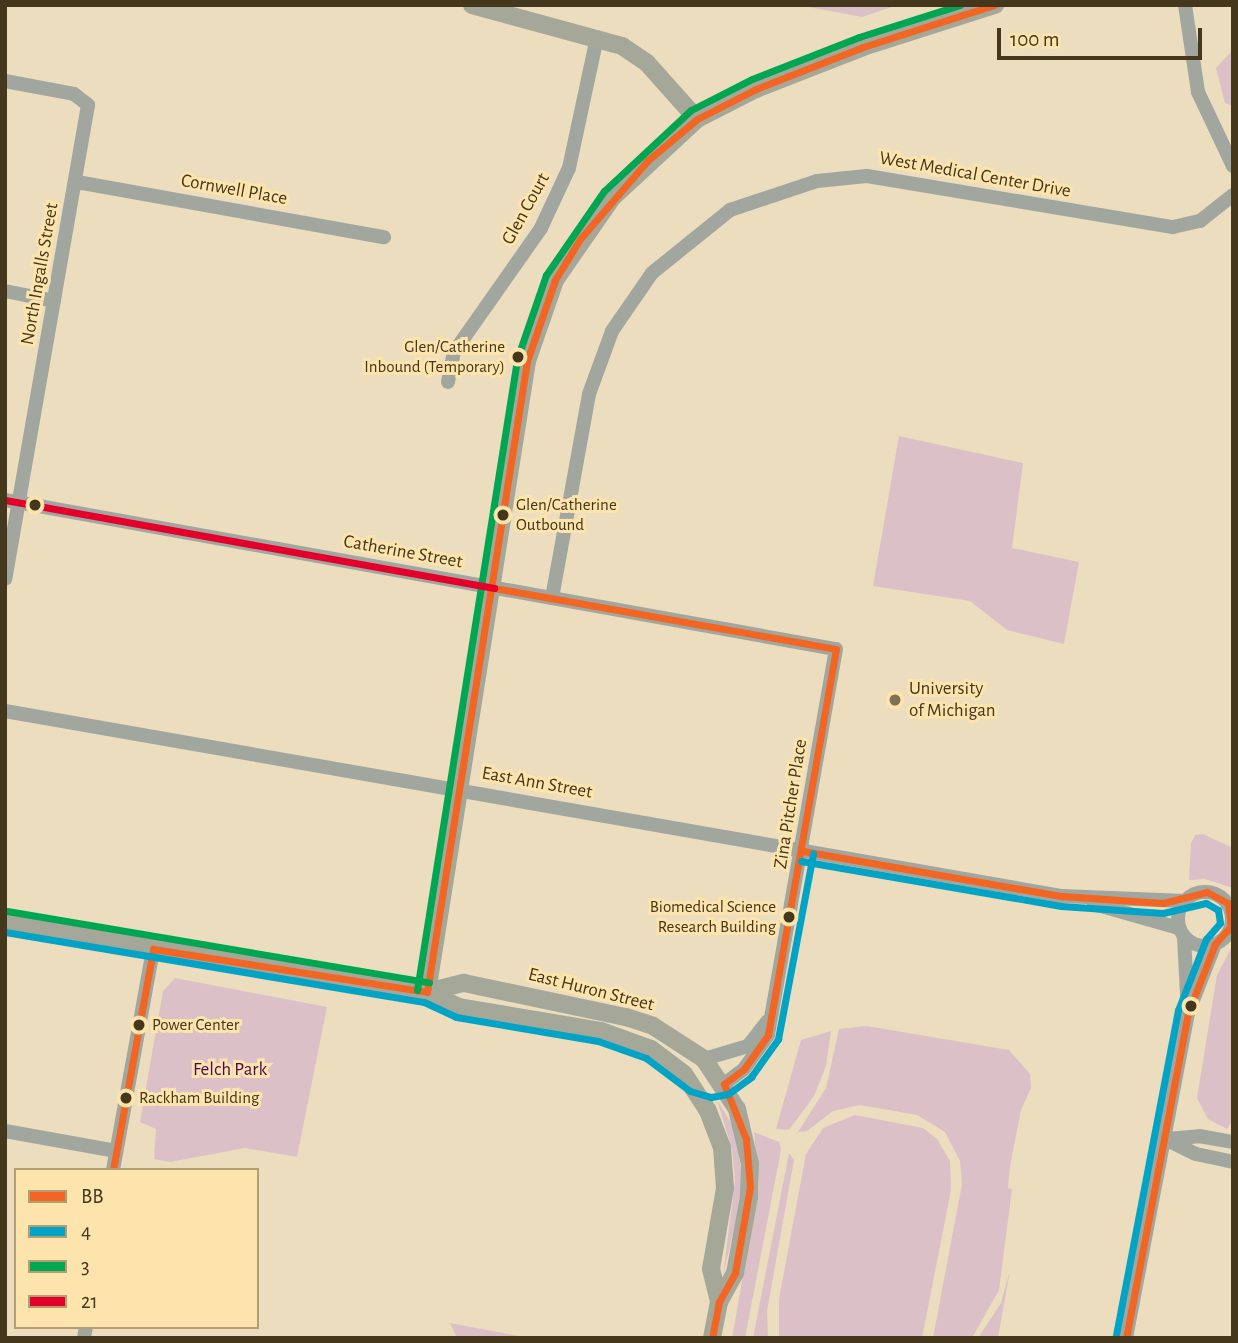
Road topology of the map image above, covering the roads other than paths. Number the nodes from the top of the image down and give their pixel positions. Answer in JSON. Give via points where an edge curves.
{"nodes":[{"id":1,"x":472,"y":5,"type":"edge"},
{"id":2,"x":995,"y":5,"type":"edge"},
{"id":3,"x":1185,"y":5,"type":"edge"},
{"id":4,"x":597,"y":37,"type":"junction"},
{"id":5,"x":5,"y":81,"type":"edge"},
{"id":6,"x":697,"y":119,"type":"junction"},
{"id":7,"x":1232,"y":165,"type":"edge"},
{"id":8,"x":77,"y":182,"type":"junction"},
{"id":9,"x":1233,"y":195,"type":"edge"},
{"id":10,"x":384,"y":237,"type":"dead end"},
{"id":11,"x":5,"y":291,"type":"edge"},
{"id":12,"x":54,"y":301,"type":"junction"},
{"id":13,"x":448,"y":382,"type":"dead end"},
{"id":14,"x":12,"y":501,"type":"edge"},
{"id":15,"x":5,"y":579,"type":"edge"},
{"id":16,"x":494,"y":588,"type":"junction"},
{"id":17,"x":551,"y":598,"type":"junction"},
{"id":18,"x":836,"y":649,"type":"joint"},
{"id":19,"x":5,"y":711,"type":"edge"},
{"id":20,"x":460,"y":789,"type":"junction"},
{"id":21,"x":803,"y":851,"type":"junction"},
{"id":22,"x":1062,"y":895,"type":"junction"},
{"id":23,"x":1185,"y":901,"type":"junction"},
{"id":24,"x":5,"y":921,"type":"edge"},
{"id":25,"x":1182,"y":932,"type":"junction"},
{"id":26,"x":1215,"y":944,"type":"junction"},
{"id":27,"x":153,"y":948,"type":"junction"},
{"id":28,"x":427,"y":992,"type":"junction"},
{"id":29,"x":775,"y":1005,"type":"junction"},
{"id":30,"x":1188,"y":1013,"type":"junction"},
{"id":31,"x":704,"y":1059,"type":"junction"},
{"id":32,"x":684,"y":1074,"type":"junction"},
{"id":33,"x":724,"y":1084,"type":"junction"},
{"id":34,"x":5,"y":1131,"type":"edge"},
{"id":35,"x":1166,"y":1139,"type":"junction"},
{"id":36,"x":1233,"y":1142,"type":"edge"},
{"id":37,"x":116,"y":1151,"type":"junction"},
{"id":38,"x":1233,"y":1162,"type":"edge"},
{"id":39,"x":113,"y":1168,"type":"edge"},
{"id":40,"x":719,"y":1302,"type":"junction"},
{"id":41,"x":712,"y":1338,"type":"edge"},
{"id":42,"x":1126,"y":1338,"type":"edge"}],
"edges":[{"from":1,"to":4,"type":"main road"},
{"from":2,"to":6,"type":"main road","via":[[798,71]]},
{"from":3,"to":7,"type":"street","via":[[1204,110]]},
{"from":4,"to":6,"type":"main road","via":[[622,46],[647,63]]},
{"from":4,"to":13,"type":"street","name":"Glen Court","via":[[569,168],[541,228],[454,352]]},
{"from":5,"to":8,"type":"street","name":"North Ingalls Street","via":[[86,99]]},
{"from":6,"to":16,"type":"main road","via":[[612,198],[555,280],[527,361]]},
{"from":8,"to":10,"type":"street","name":"Cornwell Place"},
{"from":8,"to":12,"type":"street","name":"North Ingalls Street"},
{"from":9,"to":17,"type":"street","name":"West Medical Center Drive","via":[[1200,221],[1173,227],[867,176],[817,181],[730,210],[652,273],[612,331],[589,394]]},
{"from":11,"to":12,"type":"street"},
{"from":12,"to":14,"type":"street","name":"North Ingalls Street"},
{"from":14,"to":15,"type":"street","name":"North Ingalls Street"},
{"from":14,"to":16,"type":"street","name":"Catherine Street"},
{"from":16,"to":17,"type":"street","name":"Catherine Street"},
{"from":16,"to":20,"type":"main road"},
{"from":17,"to":18,"type":"street","name":"Catherine Street"},
{"from":18,"to":21,"type":"street","name":"Zina Pitcher Place"},
{"from":19,"to":20,"type":"street","name":"East Ann Street"},
{"from":20,"to":21,"type":"street","name":"East Ann Street"},
{"from":20,"to":28,"type":"main road"},
{"from":21,"to":22,"type":"street","name":"East Ann Street"},
{"from":21,"to":29,"type":"street","name":"Zina Pitcher Place"},
{"from":22,"to":23,"type":"street","name":"East Ann Street"},
{"from":22,"to":25,"type":"street","name":"East Ann Street"},
{"from":23,"to":25,"type":"street"},
{"from":23,"to":26,"type":"street","via":[[1207,892],[1228,903],[1231,926]]},
{"from":24,"to":27,"type":"main road","name":"East Huron Street"},
{"from":25,"to":26,"type":"street","via":[[1197,945]]},
{"from":25,"to":30,"type":"street"},
{"from":26,"to":30,"type":"street"},
{"from":27,"to":28,"type":"main road","name":"East Huron Street"},
{"from":27,"to":37,"type":"street"},
{"from":28,"to":31,"type":"main road","name":"East Huron Street","via":[[464,983],[626,1017],[663,1031]]},
{"from":28,"to":32,"type":"main road","name":"East Huron Street","via":[[459,1007],[630,1039]]},
{"from":29,"to":31,"type":"street","name":"Zina Pitcher Place","via":[[748,1045]]},
{"from":29,"to":33,"type":"street","name":"Zina Pitcher Place","via":[[759,1051]]},
{"from":30,"to":35,"type":"street"},
{"from":31,"to":33,"type":"main road","name":"East Huron Street"},
{"from":32,"to":33,"type":"main road","via":[[710,1087]]},
{"from":32,"to":40,"type":"main road","name":"East Huron Street","via":[[700,1098],[724,1157],[724,1200],[711,1269]]},
{"from":33,"to":40,"type":"main road","name":"East Huron Street","via":[[744,1132],[750,1187],[735,1273]]},
{"from":34,"to":37,"type":"street"},
{"from":35,"to":36,"type":"street","via":[[1194,1136]]},
{"from":35,"to":38,"type":"street","via":[[1196,1154]]},
{"from":35,"to":42,"type":"street"},
{"from":37,"to":39,"type":"street"},
{"from":40,"to":41,"type":"main road"}]}
